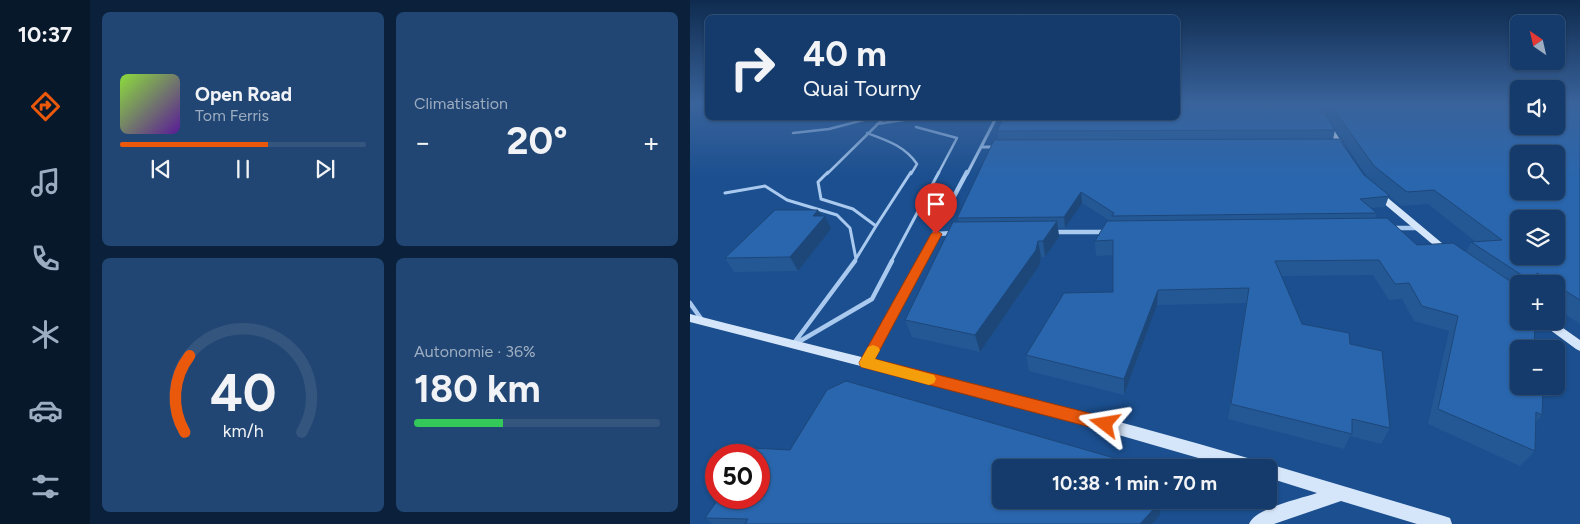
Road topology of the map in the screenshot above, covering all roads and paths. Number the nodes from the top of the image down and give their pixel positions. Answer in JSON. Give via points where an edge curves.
{"nodes":[{"id":1,"x":872,"y":128,"type":"edge"},
{"id":2,"x":921,"y":128,"type":"edge"},
{"id":3,"x":991,"y":128,"type":"edge"},
{"id":4,"x":1327,"y":128,"type":"edge"},
{"id":5,"x":829,"y":129,"type":"edge"},
{"id":6,"x":867,"y":133,"type":"junction"},
{"id":7,"x":793,"y":134,"type":"dead end"},
{"id":8,"x":981,"y":147,"type":"junction"},
{"id":9,"x":1002,"y":147,"type":"edge"},
{"id":10,"x":1350,"y":161,"type":"edge"},
{"id":11,"x":1372,"y":189,"type":"edge"},
{"id":12,"x":725,"y":193,"type":"dead end"},
{"id":13,"x":876,"y":226,"type":"junction"},
{"id":14,"x":1388,"y":228,"type":"edge"},
{"id":15,"x":1417,"y":228,"type":"junction"},
{"id":16,"x":1043,"y":232,"type":"edge"},
{"id":17,"x":1112,"y":232,"type":"edge"},
{"id":18,"x":936,"y":234,"type":"junction"},
{"id":19,"x":955,"y":234,"type":"edge"},
{"id":20,"x":1451,"y":256,"type":"edge"},
{"id":21,"x":856,"y":259,"type":"junction"},
{"id":22,"x":690,"y":303,"type":"edge"},
{"id":23,"x":690,"y":318,"type":"edge"},
{"id":24,"x":703,"y":321,"type":"junction"},
{"id":25,"x":1557,"y":330,"type":"edge"},
{"id":26,"x":792,"y":346,"type":"junction"},
{"id":27,"x":1580,"y":346,"type":"edge"},
{"id":28,"x":866,"y":363,"type":"junction"},
{"id":29,"x":1230,"y":459,"type":"edge"},
{"id":30,"x":1277,"y":474,"type":"edge"},
{"id":31,"x":1341,"y":494,"type":"junction"},
{"id":32,"x":1258,"y":524,"type":"edge"},
{"id":33,"x":1444,"y":524,"type":"edge"}],
"edges":[{"from":1,"to":6,"type":"lane"},
{"from":2,"to":26,"type":"lane","via":[[957,138],[872,298]]},
{"from":3,"to":8,"type":"street"},
{"from":4,"to":10,"type":"main road","via":[[1336,146]]},
{"from":5,"to":7,"type":"lane"},
{"from":6,"to":13,"type":"lane","via":[[912,154],[916,164]]},
{"from":6,"to":13,"type":"lane","via":[[818,182],[822,199],[852,209]]},
{"from":8,"to":9,"type":"street"},
{"from":8,"to":18,"type":"street"},
{"from":11,"to":15,"type":"main road"},
{"from":12,"to":21,"type":"lane","via":[[765,186],[787,200],[836,215],[850,228]]},
{"from":13,"to":21,"type":"lane"},
{"from":14,"to":15,"type":"street"},
{"from":15,"to":20,"type":"main road"},
{"from":16,"to":17,"type":"street"},
{"from":18,"to":19,"type":"street"},
{"from":18,"to":28,"type":"street"},
{"from":21,"to":26,"type":"lane"},
{"from":22,"to":24,"type":"lane"},
{"from":23,"to":24,"type":"main road"},
{"from":24,"to":26,"type":"main road"},
{"from":25,"to":27,"type":"main road"},
{"from":26,"to":28,"type":"main road"},
{"from":28,"to":29,"type":"main road"},
{"from":30,"to":31,"type":"main road"},
{"from":31,"to":32,"type":"main road","via":[[1267,518]]},
{"from":31,"to":33,"type":"main road"}]}
